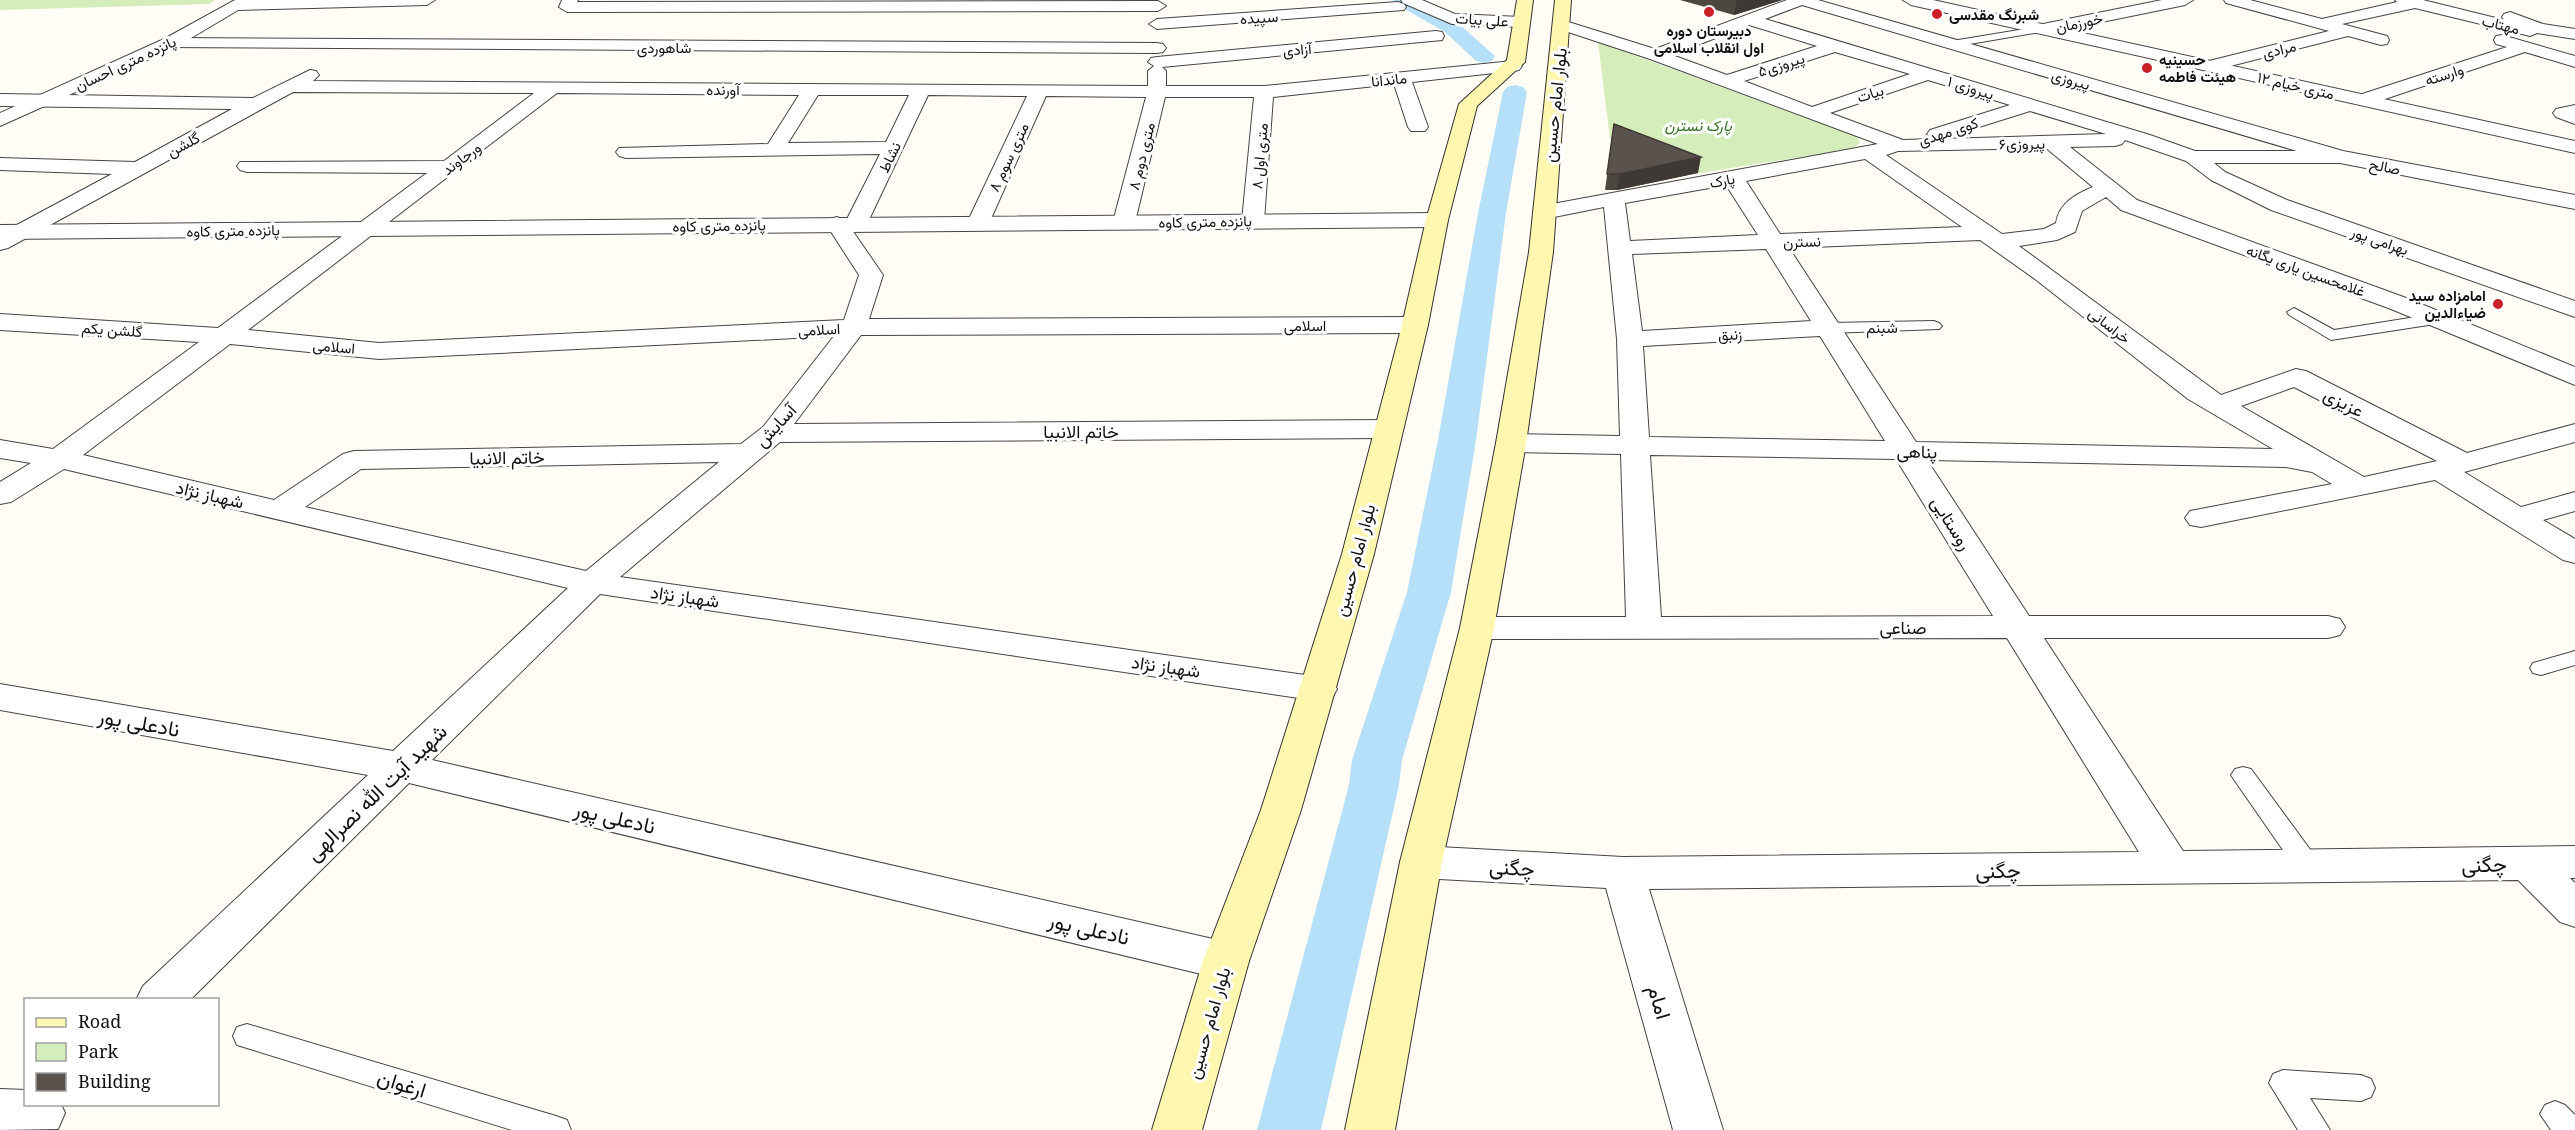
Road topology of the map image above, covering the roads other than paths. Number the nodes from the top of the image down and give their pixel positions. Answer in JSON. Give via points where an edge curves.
{"nodes":[{"id":1,"x":427,"y":0,"type":"edge"},
{"id":2,"x":1256,"y":0,"type":"edge"},
{"id":3,"x":1801,"y":0,"type":"edge"},
{"id":4,"x":1911,"y":0,"type":"edge"},
{"id":5,"x":2185,"y":0,"type":"edge"},
{"id":6,"x":2232,"y":0,"type":"edge"},
{"id":7,"x":2463,"y":0,"type":"edge"},
{"id":8,"x":2409,"y":1,"type":"edge"},
{"id":9,"x":1396,"y":2,"type":"edge"},
{"id":10,"x":242,"y":3,"type":"edge"},
{"id":11,"x":1158,"y":3,"type":"edge"},
{"id":12,"x":569,"y":4,"type":"edge"},
{"id":13,"x":1523,"y":11,"type":"edge"},
{"id":14,"x":1562,"y":13,"type":"edge"},
{"id":15,"x":1260,"y":17,"type":"junction"},
{"id":16,"x":1749,"y":20,"type":"junction"},
{"id":17,"x":1157,"y":24,"type":"junction"},
{"id":18,"x":2322,"y":25,"type":"junction"},
{"id":19,"x":2043,"y":29,"type":"junction"},
{"id":20,"x":2348,"y":31,"type":"junction"},
{"id":21,"x":2575,"y":34,"type":"edge"},
{"id":22,"x":2531,"y":35,"type":"junction"},
{"id":23,"x":2381,"y":40,"type":"dead end"},
{"id":24,"x":170,"y":43,"type":"junction"},
{"id":25,"x":1952,"y":44,"type":"junction"},
{"id":26,"x":367,"y":46,"type":"junction"},
{"id":27,"x":1446,"y":46,"type":"junction"},
{"id":28,"x":1835,"y":46,"type":"junction"},
{"id":29,"x":1157,"y":55,"type":"junction"},
{"id":30,"x":1656,"y":55,"type":"junction"},
{"id":31,"x":2575,"y":62,"type":"edge"},
{"id":32,"x":2211,"y":66,"type":"junction"},
{"id":33,"x":1928,"y":74,"type":"junction"},
{"id":34,"x":1522,"y":77,"type":"junction"},
{"id":35,"x":1401,"y":78,"type":"junction"},
{"id":36,"x":1727,"y":81,"type":"junction"},
{"id":37,"x":290,"y":86,"type":"junction"},
{"id":38,"x":552,"y":88,"type":"junction"},
{"id":39,"x":812,"y":89,"type":"junction"},
{"id":40,"x":921,"y":90,"type":"junction"},
{"id":41,"x":1038,"y":91,"type":"junction"},
{"id":42,"x":1157,"y":91,"type":"junction"},
{"id":43,"x":1264,"y":92,"type":"junction"},
{"id":44,"x":0,"y":100,"type":"edge"},
{"id":45,"x":2364,"y":100,"type":"junction"},
{"id":46,"x":40,"y":102,"type":"junction"},
{"id":47,"x":258,"y":104,"type":"junction"},
{"id":48,"x":2029,"y":105,"type":"junction"},
{"id":49,"x":2575,"y":111,"type":"edge"},
{"id":50,"x":1812,"y":112,"type":"junction"},
{"id":51,"x":2575,"y":118,"type":"edge"},
{"id":52,"x":0,"y":120,"type":"edge"},
{"id":53,"x":1418,"y":127,"type":"dead end"},
{"id":54,"x":2143,"y":139,"type":"junction"},
{"id":55,"x":2051,"y":142,"type":"junction"},
{"id":56,"x":1901,"y":146,"type":"junction"},
{"id":57,"x":2575,"y":147,"type":"edge"},
{"id":58,"x":894,"y":148,"type":"junction"},
{"id":59,"x":774,"y":150,"type":"junction"},
{"id":60,"x":626,"y":152,"type":"dead end"},
{"id":61,"x":1869,"y":152,"type":"junction"},
{"id":62,"x":2193,"y":157,"type":"junction"},
{"id":63,"x":2340,"y":157,"type":"junction"},
{"id":64,"x":0,"y":164,"type":"edge"},
{"id":65,"x":247,"y":166,"type":"dead end"},
{"id":66,"x":449,"y":167,"type":"junction"},
{"id":67,"x":138,"y":168,"type":"junction"},
{"id":68,"x":1733,"y":178,"type":"junction"},
{"id":69,"x":2108,"y":188,"type":"junction"},
{"id":70,"x":1614,"y":200,"type":"junction"},
{"id":71,"x":2575,"y":202,"type":"edge"},
{"id":72,"x":1544,"y":212,"type":"junction"},
{"id":73,"x":1253,"y":220,"type":"junction"},
{"id":74,"x":1437,"y":220,"type":"junction"},
{"id":75,"x":1124,"y":222,"type":"junction"},
{"id":76,"x":978,"y":223,"type":"junction"},
{"id":77,"x":847,"y":224,"type":"junction"},
{"id":78,"x":369,"y":228,"type":"junction"},
{"id":79,"x":10,"y":232,"type":"edge"},
{"id":80,"x":1992,"y":237,"type":"junction"},
{"id":81,"x":1774,"y":242,"type":"junction"},
{"id":82,"x":0,"y":243,"type":"edge"},
{"id":83,"x":1618,"y":248,"type":"junction"},
{"id":84,"x":2575,"y":309,"type":"edge"},
{"id":85,"x":2294,"y":312,"type":"dead end"},
{"id":86,"x":2435,"y":319,"type":"junction"},
{"id":87,"x":0,"y":322,"type":"edge"},
{"id":88,"x":1414,"y":325,"type":"junction"},
{"id":89,"x":1934,"y":326,"type":"dead end"},
{"id":90,"x":854,"y":327,"type":"junction"},
{"id":91,"x":1829,"y":328,"type":"junction"},
{"id":92,"x":224,"y":336,"type":"junction"},
{"id":93,"x":1630,"y":339,"type":"junction"},
{"id":94,"x":2575,"y":377,"type":"edge"},
{"id":95,"x":2219,"y":405,"type":"junction"},
{"id":96,"x":1388,"y":429,"type":"junction"},
{"id":97,"x":774,"y":433,"type":"junction"},
{"id":98,"x":2575,"y":433,"type":"edge"},
{"id":99,"x":1511,"y":443,"type":"junction"},
{"id":100,"x":1636,"y":446,"type":"junction"},
{"id":101,"x":0,"y":448,"type":"edge"},
{"id":102,"x":1906,"y":451,"type":"junction"},
{"id":103,"x":750,"y":453,"type":"junction"},
{"id":104,"x":59,"y":459,"type":"junction"},
{"id":105,"x":2322,"y":465,"type":"junction"},
{"id":106,"x":2451,"y":467,"type":"junction"},
{"id":107,"x":2359,"y":487,"type":"junction"},
{"id":108,"x":0,"y":495,"type":"edge"},
{"id":109,"x":2575,"y":501,"type":"edge"},
{"id":110,"x":280,"y":510,"type":"junction"},
{"id":111,"x":2200,"y":518,"type":"dead end"},
{"id":112,"x":2516,"y":518,"type":"junction"},
{"id":113,"x":2575,"y":553,"type":"edge"},
{"id":114,"x":592,"y":583,"type":"junction"},
{"id":115,"x":2018,"y":627,"type":"junction"},
{"id":116,"x":2328,"y":627,"type":"dead end"},
{"id":117,"x":1478,"y":628,"type":"junction"},
{"id":118,"x":1644,"y":628,"type":"junction"},
{"id":119,"x":2575,"y":658,"type":"edge"},
{"id":120,"x":2541,"y":668,"type":"dead end"},
{"id":121,"x":1319,"y":689,"type":"junction"},
{"id":122,"x":0,"y":698,"type":"edge"},
{"id":123,"x":402,"y":767,"type":"junction"},
{"id":124,"x":2243,"y":775,"type":"dead end"},
{"id":125,"x":1421,"y":862,"type":"junction"},
{"id":126,"x":2575,"y":862,"type":"edge"},
{"id":127,"x":2528,"y":863,"type":"junction"},
{"id":128,"x":2308,"y":866,"type":"junction"},
{"id":129,"x":2171,"y":868,"type":"junction"},
{"id":130,"x":1623,"y":873,"type":"junction"},
{"id":131,"x":2575,"y":910,"type":"edge"},
{"id":132,"x":1226,"y":961,"type":"junction"},
{"id":133,"x":160,"y":998,"type":"edge"},
{"id":134,"x":247,"y":1036,"type":"dead end"},
{"id":135,"x":2361,"y":1088,"type":"dead end"},
{"id":136,"x":556,"y":1130,"type":"edge"},
{"id":137,"x":1176,"y":1130,"type":"edge"},
{"id":138,"x":1370,"y":1130,"type":"edge"},
{"id":139,"x":1698,"y":1130,"type":"edge"},
{"id":140,"x":2315,"y":1130,"type":"edge"}],
"edges":[{"from":1,"to":10,"type":"street"},
{"from":2,"to":15,"type":"street"},
{"from":3,"to":16,"type":"street"},
{"from":3,"to":25,"type":"street","name":"پیروزی"},
{"from":4,"to":19,"type":"street","name":"۱۲ متری خیام"},
{"from":5,"to":19,"type":"street","name":"خورزمان"},
{"from":6,"to":18,"type":"street"},
{"from":7,"to":22,"type":"street"},
{"from":8,"to":18,"type":"street"},
{"from":8,"to":22,"type":"street","name":"مهتاب"},
{"from":9,"to":13,"type":"street","name":"علی بیات","via":[[1452,19]]},
{"from":9,"to":15,"type":"street","name":"سپیده"},
{"from":9,"to":27,"type":"street","name":"علی بیات"},
{"from":10,"to":24,"type":"street","name":"پانزده متری احسان"},
{"from":11,"to":12,"type":"street"},
{"from":11,"to":17,"type":"street"},
{"from":13,"to":34,"type":"main road","name":"بلوار امام حسین","via":[[1516,62]]},
{"from":14,"to":30,"type":"street"},
{"from":14,"to":34,"type":"main road","name":"بلوار امام حسین"},
{"from":15,"to":17,"type":"street","name":"سپیده"},
{"from":16,"to":28,"type":"street","name":"پیروزی ۱"},
{"from":16,"to":30,"type":"street"},
{"from":17,"to":29,"type":"street"},
{"from":18,"to":20,"type":"street"},
{"from":19,"to":25,"type":"lane"},
{"from":19,"to":32,"type":"street","name":"۱۲ متری خیام"},
{"from":20,"to":23,"type":"street"},
{"from":20,"to":32,"type":"street","name":"مرادی"},
{"from":21,"to":22,"type":"street"},
{"from":22,"to":31,"type":"street"},
{"from":22,"to":45,"type":"street","name":"وارسته"},
{"from":24,"to":26,"type":"street","name":"شاهوردی"},
{"from":24,"to":46,"type":"street","name":"پانزده متری احسان"},
{"from":25,"to":63,"type":"street","name":"پیروزی"},
{"from":26,"to":29,"type":"street","name":"شاهوردی"},
{"from":26,"to":37,"type":"street","name":"گلشن"},
{"from":27,"to":29,"type":"street","name":"آزادی"},
{"from":27,"to":34,"type":"street","name":"علی بیات"},
{"from":28,"to":33,"type":"street","name":"پیروزی ۱"},
{"from":28,"to":36,"type":"street","name":"پیروزی۵"},
{"from":29,"to":42,"type":"street"},
{"from":30,"to":36,"type":"street"},
{"from":32,"to":45,"type":"street","name":"۱۲ متری خیام"},
{"from":33,"to":48,"type":"street","name":"پیروزی ۱"},
{"from":33,"to":50,"type":"street","name":"بیات"},
{"from":34,"to":35,"type":"street","name":"ماندانا"},
{"from":34,"to":72,"type":"main road","name":"بلوار امام حسین"},
{"from":34,"to":74,"type":"main road","name":"بلوار امام حسین","via":[[1468,104]]},
{"from":35,"to":43,"type":"street","name":"ماندانا"},
{"from":35,"to":53,"type":"street"},
{"from":36,"to":50,"type":"street"},
{"from":37,"to":38,"type":"street","name":"آورنده"},
{"from":37,"to":47,"type":"street","name":"گلشن"},
{"from":38,"to":39,"type":"street","name":"آورنده"},
{"from":38,"to":66,"type":"street","name":"ورجاوند"},
{"from":39,"to":40,"type":"street","name":"آورنده"},
{"from":39,"to":59,"type":"street"},
{"from":40,"to":41,"type":"street","name":"آورنده"},
{"from":40,"to":58,"type":"street","name":"نشاط"},
{"from":41,"to":42,"type":"street","name":"آورنده"},
{"from":41,"to":76,"type":"street","name":"۸ متری سوم"},
{"from":42,"to":43,"type":"street","name":"ماندانا"},
{"from":42,"to":75,"type":"street","name":"۸ متری دوم"},
{"from":43,"to":73,"type":"street","name":"۸ متری اول"},
{"from":44,"to":46,"type":"street"},
{"from":45,"to":57,"type":"street","name":"۱۲ متری خیام"},
{"from":46,"to":47,"type":"street"},
{"from":46,"to":52,"type":"street","name":"پانزده متری احسان"},
{"from":47,"to":67,"type":"street","name":"گلشن"},
{"from":48,"to":54,"type":"street","name":"پیروزی ۱"},
{"from":48,"to":56,"type":"street","name":"کوی مهدی"},
{"from":49,"to":51,"type":"street","via":[[2563,113]]},
{"from":50,"to":56,"type":"street"},
{"from":54,"to":55,"type":"street","name":"پیروزی۶"},
{"from":54,"to":62,"type":"street","name":"پیروزی ۱"},
{"from":55,"to":56,"type":"street","name":"پیروزی۶"},
{"from":55,"to":69,"type":"street","name":"غلامحسین یاری یگانه"},
{"from":56,"to":61,"type":"street","name":"پارک"},
{"from":58,"to":59,"type":"street"},
{"from":58,"to":77,"type":"street","name":"نشاط"},
{"from":59,"to":60,"type":"street"},
{"from":61,"to":68,"type":"street","name":"پارک"},
{"from":61,"to":80,"type":"street","name":"خراسانی"},
{"from":62,"to":63,"type":"street","name":"صالح"},
{"from":62,"to":84,"type":"street","name":"بهرامی پور","via":[[2218,176],[2279,205]]},
{"from":63,"to":71,"type":"street","name":"صالح"},
{"from":64,"to":67,"type":"street"},
{"from":65,"to":66,"type":"street"},
{"from":66,"to":78,"type":"street","name":"ورجاوند"},
{"from":67,"to":79,"type":"street","name":"گلشن"},
{"from":68,"to":70,"type":"street","name":"پارک"},
{"from":68,"to":81,"type":"street","name":"روستایی"},
{"from":69,"to":80,"type":"street","name":"نسترن","via":[[2075,204],[2067,217],[2067,227],[2049,235]]},
{"from":69,"to":86,"type":"street","name":"غلامحسین یاری یگانه","via":[[2129,205]]},
{"from":70,"to":72,"type":"street","name":"پارک"},
{"from":70,"to":83,"type":"street"},
{"from":72,"to":99,"type":"main road","name":"بلوار امام حسین"},
{"from":73,"to":74,"type":"street","name":"پانزده متری کاوه"},
{"from":73,"to":75,"type":"street","name":"پانزده متری کاوه"},
{"from":74,"to":88,"type":"main road","name":"بلوار امام حسین"},
{"from":75,"to":76,"type":"street","name":"پانزده متری کاوه"},
{"from":76,"to":77,"type":"street","name":"پانزده متری کاوه"},
{"from":77,"to":78,"type":"street","name":"پانزده متری کاوه"},
{"from":77,"to":90,"type":"street","name":"آسایش","via":[[871,274]]},
{"from":78,"to":79,"type":"street","name":"پانزده متری کاوه"},
{"from":78,"to":92,"type":"street","name":"ورجاوند"},
{"from":79,"to":82,"type":"street","name":"گلشن"},
{"from":80,"to":81,"type":"street","name":"نسترن"},
{"from":80,"to":95,"type":"street","name":"خراسانی"},
{"from":81,"to":83,"type":"street","name":"نسترن"},
{"from":81,"to":91,"type":"street","name":"روستایی"},
{"from":83,"to":93,"type":"street"},
{"from":85,"to":86,"type":"lane","via":[[2331,335]]},
{"from":86,"to":94,"type":"street","name":"غلامحسین یاری یگانه"},
{"from":87,"to":92,"type":"street","name":"گلشن یکم"},
{"from":88,"to":90,"type":"street","name":"اسلامی"},
{"from":88,"to":96,"type":"main road","name":"بلوار امام حسین"},
{"from":89,"to":91,"type":"lane","name":"شبنم"},
{"from":90,"to":92,"type":"street","name":"اسلامی","via":[[379,351]]},
{"from":90,"to":97,"type":"street","name":"آسایش"},
{"from":91,"to":93,"type":"street","name":"زنبق"},
{"from":91,"to":102,"type":"street","name":"روستایی"},
{"from":92,"to":104,"type":"street","name":"ورجاوند"},
{"from":93,"to":100,"type":"street"},
{"from":95,"to":105,"type":"street","name":"خراسانی"},
{"from":95,"to":106,"type":"street","name":"عزیزی","via":[[2296,377]]},
{"from":96,"to":97,"type":"street","name":"خاتم الانبیا"},
{"from":96,"to":121,"type":"main road","name":"بلوار امام حسین","via":[[1358,554]]},
{"from":97,"to":103,"type":"street","name":"آسایش"},
{"from":98,"to":106,"type":"street"},
{"from":99,"to":100,"type":"street","name":"پناهی"},
{"from":99,"to":117,"type":"main road","name":"بلوار امام حسین"},
{"from":100,"to":102,"type":"street","name":"پناهی"},
{"from":100,"to":118,"type":"street"},
{"from":101,"to":104,"type":"street","name":"شهباز نژاد"},
{"from":102,"to":105,"type":"street","name":"پناهی","via":[[2286,458]]},
{"from":102,"to":115,"type":"street","name":"روستایی"},
{"from":103,"to":110,"type":"street","name":"خاتم الانبیا","via":[[354,460]]},
{"from":103,"to":114,"type":"street","name":"آسایش"},
{"from":104,"to":108,"type":"street","name":"ورجاوند"},
{"from":104,"to":110,"type":"street","name":"شهباز نژاد"},
{"from":105,"to":107,"type":"street","name":"خراسانی"},
{"from":106,"to":107,"type":"street"},
{"from":106,"to":112,"type":"street","name":"عزیزی"},
{"from":107,"to":111,"type":"street"},
{"from":109,"to":112,"type":"street"},
{"from":110,"to":114,"type":"street","name":"شهباز نژاد"},
{"from":112,"to":113,"type":"street","name":"عزیزی"},
{"from":114,"to":121,"type":"street","name":"شهباز نژاد"},
{"from":114,"to":123,"type":"street","name":"شهید آیت الله نصرالهی"},
{"from":115,"to":116,"type":"street","name":"صناعی"},
{"from":115,"to":118,"type":"street","name":"صناعی"},
{"from":115,"to":129,"type":"street","name":"روستایی"},
{"from":117,"to":118,"type":"street","name":"صناعی"},
{"from":117,"to":125,"type":"main road","name":"بلوار امام حسین"},
{"from":119,"to":120,"type":"lane"},
{"from":121,"to":132,"type":"main road","name":"بلوار امام حسین","via":[[1281,810]]},
{"from":122,"to":123,"type":"street","name":"نادعلی پور"},
{"from":123,"to":132,"type":"street","name":"نادعلی پور"},
{"from":123,"to":133,"type":"street","name":"شهید آیت الله نصرالهی"},
{"from":124,"to":128,"type":"lane"},
{"from":125,"to":130,"type":"street","name":"چگنی"},
{"from":125,"to":138,"type":"main road","name":"بلوار امام حسین"},
{"from":126,"to":127,"type":"street","name":"چگنی"},
{"from":127,"to":128,"type":"street","name":"چگنی"},
{"from":127,"to":131,"type":"street"},
{"from":128,"to":129,"type":"street","name":"چگنی"},
{"from":129,"to":130,"type":"street","name":"چگنی"},
{"from":130,"to":139,"type":"street","name":"امام"},
{"from":132,"to":137,"type":"main road","name":"بلوار امام حسین"},
{"from":134,"to":136,"type":"lane","name":"ارغوان"},
{"from":135,"to":140,"type":"lane","via":[[2283,1083]]}]}
